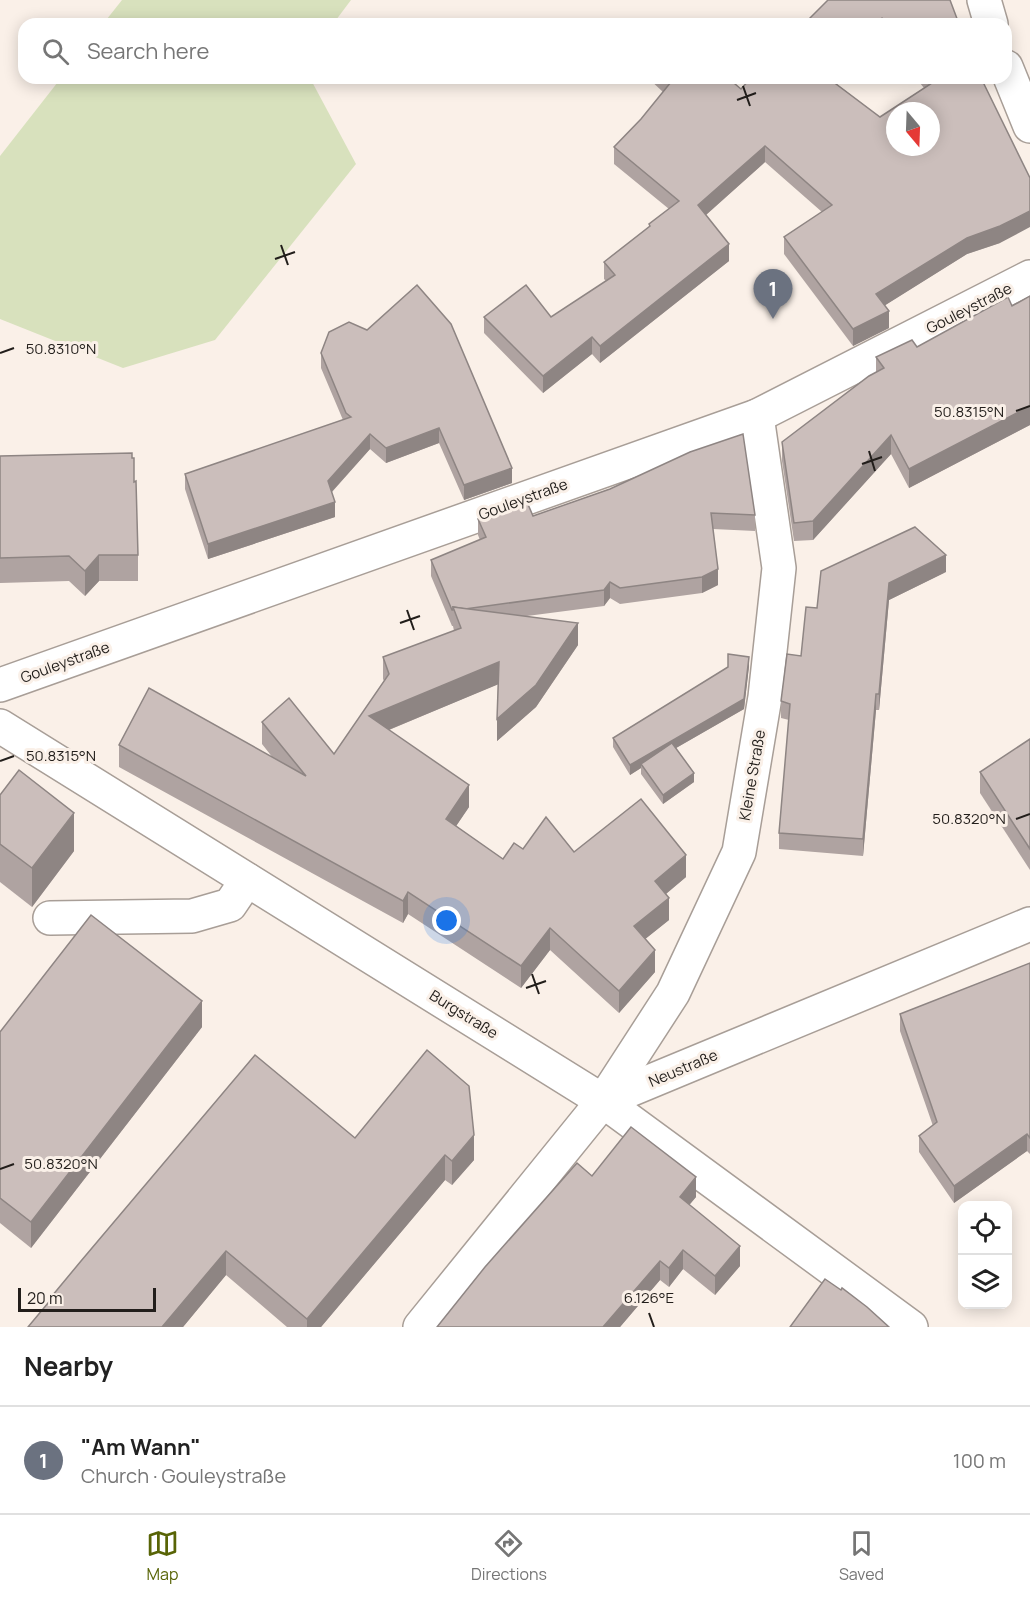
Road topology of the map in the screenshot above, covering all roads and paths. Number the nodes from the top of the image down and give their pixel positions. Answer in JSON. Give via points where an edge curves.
{"nodes":[{"id":1,"x":984,"y":0,"type":"edge"},
{"id":2,"x":989,"y":18,"type":"edge"},
{"id":3,"x":1012,"y":82,"type":"edge"},
{"id":4,"x":1030,"y":126,"type":"edge"},
{"id":5,"x":1030,"y":277,"type":"edge"},
{"id":6,"x":758,"y":416,"type":"junction"},
{"id":7,"x":0,"y":685,"type":"edge"},
{"id":8,"x":0,"y":726,"type":"edge"},
{"id":9,"x":247,"y":880,"type":"junction"},
{"id":10,"x":50,"y":918,"type":"dead end"},
{"id":11,"x":1030,"y":924,"type":"edge"},
{"id":12,"x":603,"y":1101,"type":"junction"},
{"id":13,"x":420,"y":1327,"type":"edge"},
{"id":14,"x":911,"y":1327,"type":"edge"}],
"edges":[{"from":1,"to":2,"type":"street"},
{"from":3,"to":4,"type":"street"},
{"from":5,"to":6,"type":"street","name":"Gouleystraße"},
{"from":6,"to":7,"type":"street","name":"Gouleystraße"},
{"from":6,"to":12,"type":"street","name":"Kleine Straße","via":[[779,568],[765,697],[739,852],[673,993]]},
{"from":8,"to":9,"type":"street","name":"Burgstraße"},
{"from":9,"to":10,"type":"street","via":[[230,905],[192,916]]},
{"from":9,"to":12,"type":"street","name":"Burgstraße"},
{"from":11,"to":12,"type":"street","name":"Neustraße"},
{"from":12,"to":13,"type":"street","name":"Neustraße"},
{"from":12,"to":14,"type":"street","name":"Burgstraße"}]}
